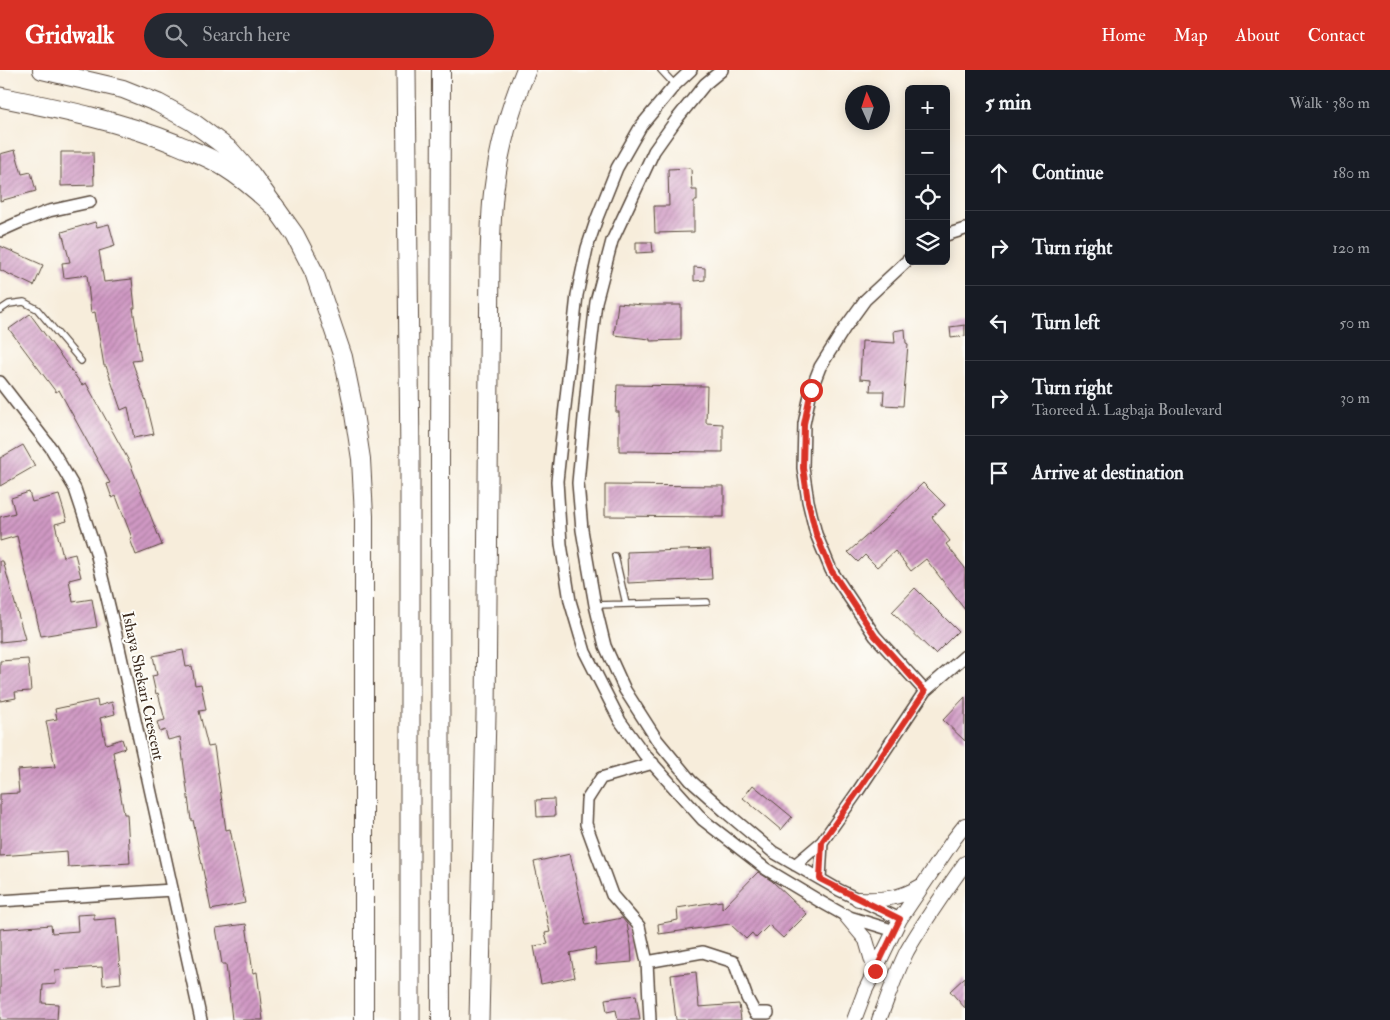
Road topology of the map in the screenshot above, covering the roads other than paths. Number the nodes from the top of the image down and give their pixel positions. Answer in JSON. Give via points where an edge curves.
{"nodes":[{"id":1,"x":42,"y":70,"type":"edge"},
{"id":2,"x":406,"y":70,"type":"edge"},
{"id":3,"x":441,"y":70,"type":"edge"},
{"id":4,"x":526,"y":70,"type":"edge"},
{"id":5,"x":661,"y":70,"type":"edge"},
{"id":6,"x":691,"y":70,"type":"edge"},
{"id":7,"x":722,"y":70,"type":"edge"},
{"id":8,"x":675,"y":85,"type":"junction"},
{"id":9,"x":0,"y":97,"type":"edge"},
{"id":10,"x":90,"y":202,"type":"dead end"},
{"id":11,"x":275,"y":207,"type":"junction"},
{"id":12,"x":965,"y":228,"type":"edge"},
{"id":13,"x":0,"y":232,"type":"edge"},
{"id":14,"x":950,"y":234,"type":"edge"},
{"id":15,"x":905,"y":263,"type":"edge"},
{"id":16,"x":0,"y":310,"type":"edge"},
{"id":17,"x":81,"y":361,"type":"dead end"},
{"id":18,"x":0,"y":382,"type":"edge"},
{"id":19,"x":615,"y":556,"type":"dead end"},
{"id":20,"x":707,"y":602,"type":"dead end"},
{"id":21,"x":626,"y":604,"type":"junction"},
{"id":22,"x":595,"y":605,"type":"junction"},
{"id":23,"x":965,"y":656,"type":"edge"},
{"id":24,"x":925,"y":692,"type":"junction"},
{"id":25,"x":652,"y":763,"type":"junction"},
{"id":26,"x":965,"y":825,"type":"edge"},
{"id":27,"x":822,"y":842,"type":"junction"},
{"id":28,"x":965,"y":863,"type":"edge"},
{"id":29,"x":795,"y":866,"type":"junction"},
{"id":30,"x":820,"y":879,"type":"junction"},
{"id":31,"x":924,"y":884,"type":"junction"},
{"id":32,"x":172,"y":890,"type":"junction"},
{"id":33,"x":858,"y":899,"type":"junction"},
{"id":34,"x":0,"y":901,"type":"edge"},
{"id":35,"x":930,"y":914,"type":"junction"},
{"id":36,"x":846,"y":916,"type":"junction"},
{"id":37,"x":899,"y":926,"type":"junction"},
{"id":38,"x":907,"y":951,"type":"junction"},
{"id":39,"x":647,"y":962,"type":"junction"},
{"id":40,"x":875,"y":971,"type":"junction"},
{"id":41,"x":768,"y":1013,"type":"dead end"},
{"id":42,"x":754,"y":1016,"type":"edge"},
{"id":43,"x":201,"y":1020,"type":"edge"},
{"id":44,"x":364,"y":1020,"type":"edge"},
{"id":45,"x":410,"y":1020,"type":"edge"},
{"id":46,"x":441,"y":1020,"type":"edge"},
{"id":47,"x":479,"y":1020,"type":"edge"},
{"id":48,"x":650,"y":1020,"type":"edge"},
{"id":49,"x":854,"y":1020,"type":"edge"},
{"id":50,"x":879,"y":1020,"type":"edge"}],
"edges":[{"from":1,"to":11,"type":"main road","via":[[123,90],[158,103],[190,121],[230,150]]},
{"from":2,"to":45,"type":"highway"},
{"from":3,"to":46,"type":"main road"},
{"from":4,"to":47,"type":"highway","via":[[502,142],[494,190],[490,255],[486,715]]},
{"from":5,"to":8,"type":"lane"},
{"from":6,"to":8,"type":"street"},
{"from":7,"to":22,"type":"street","via":[[705,84],[654,151],[612,241],[596,302],[578,483],[582,530]]},
{"from":8,"to":25,"type":"street","via":[[641,126],[617,168],[587,248],[577,295],[557,481],[561,544],[570,601],[585,652],[620,721]]},
{"from":9,"to":11,"type":"highway","via":[[150,133],[224,166]]},
{"from":10,"to":13,"type":"street","via":[[48,211]]},
{"from":11,"to":44,"type":"main road","via":[[296,235],[330,317],[343,357],[361,459],[364,516]]},
{"from":12,"to":14,"type":"street"},
{"from":15,"to":24,"type":"street","via":[[865,300],[820,367],[804,424],[803,468],[816,534],[831,570],[875,636]]},
{"from":16,"to":17,"type":"lane","via":[[8,304],[24,302],[37,309]]},
{"from":18,"to":32,"type":"street","name":"Ishaya Shekari Crescent","via":[[51,448],[75,489],[96,552]]},
{"from":19,"to":21,"type":"lane"},
{"from":20,"to":21,"type":"lane"},
{"from":21,"to":22,"type":"lane"},
{"from":22,"to":29,"type":"street","via":[[605,646],[625,690],[657,740],[691,781],[773,852]]},
{"from":23,"to":24,"type":"street"},
{"from":24,"to":27,"type":"street"},
{"from":25,"to":36,"type":"street","via":[[703,820],[766,869]]},
{"from":25,"to":39,"type":"street","via":[[601,778],[587,800],[586,824],[612,895],[638,926]]},
{"from":26,"to":31,"type":"street"},
{"from":27,"to":29,"type":"street"},
{"from":27,"to":30,"type":"street"},
{"from":28,"to":35,"type":"street"},
{"from":29,"to":30,"type":"street"},
{"from":30,"to":33,"type":"street"},
{"from":31,"to":33,"type":"street","via":[[894,898]]},
{"from":31,"to":37,"type":"street"},
{"from":32,"to":34,"type":"street"},
{"from":32,"to":43,"type":"street","name":"Ishaya Shekari Crescent"},
{"from":33,"to":37,"type":"street"},
{"from":35,"to":37,"type":"street","via":[[914,924]]},
{"from":35,"to":38,"type":"street"},
{"from":36,"to":37,"type":"street"},
{"from":36,"to":40,"type":"street","via":[[866,940]]},
{"from":37,"to":38,"type":"street"},
{"from":37,"to":40,"type":"street"},
{"from":38,"to":50,"type":"street"},
{"from":39,"to":42,"type":"street","via":[[704,952],[734,962]]},
{"from":39,"to":48,"type":"street"},
{"from":40,"to":49,"type":"street"},
{"from":41,"to":42,"type":"street"}]}
